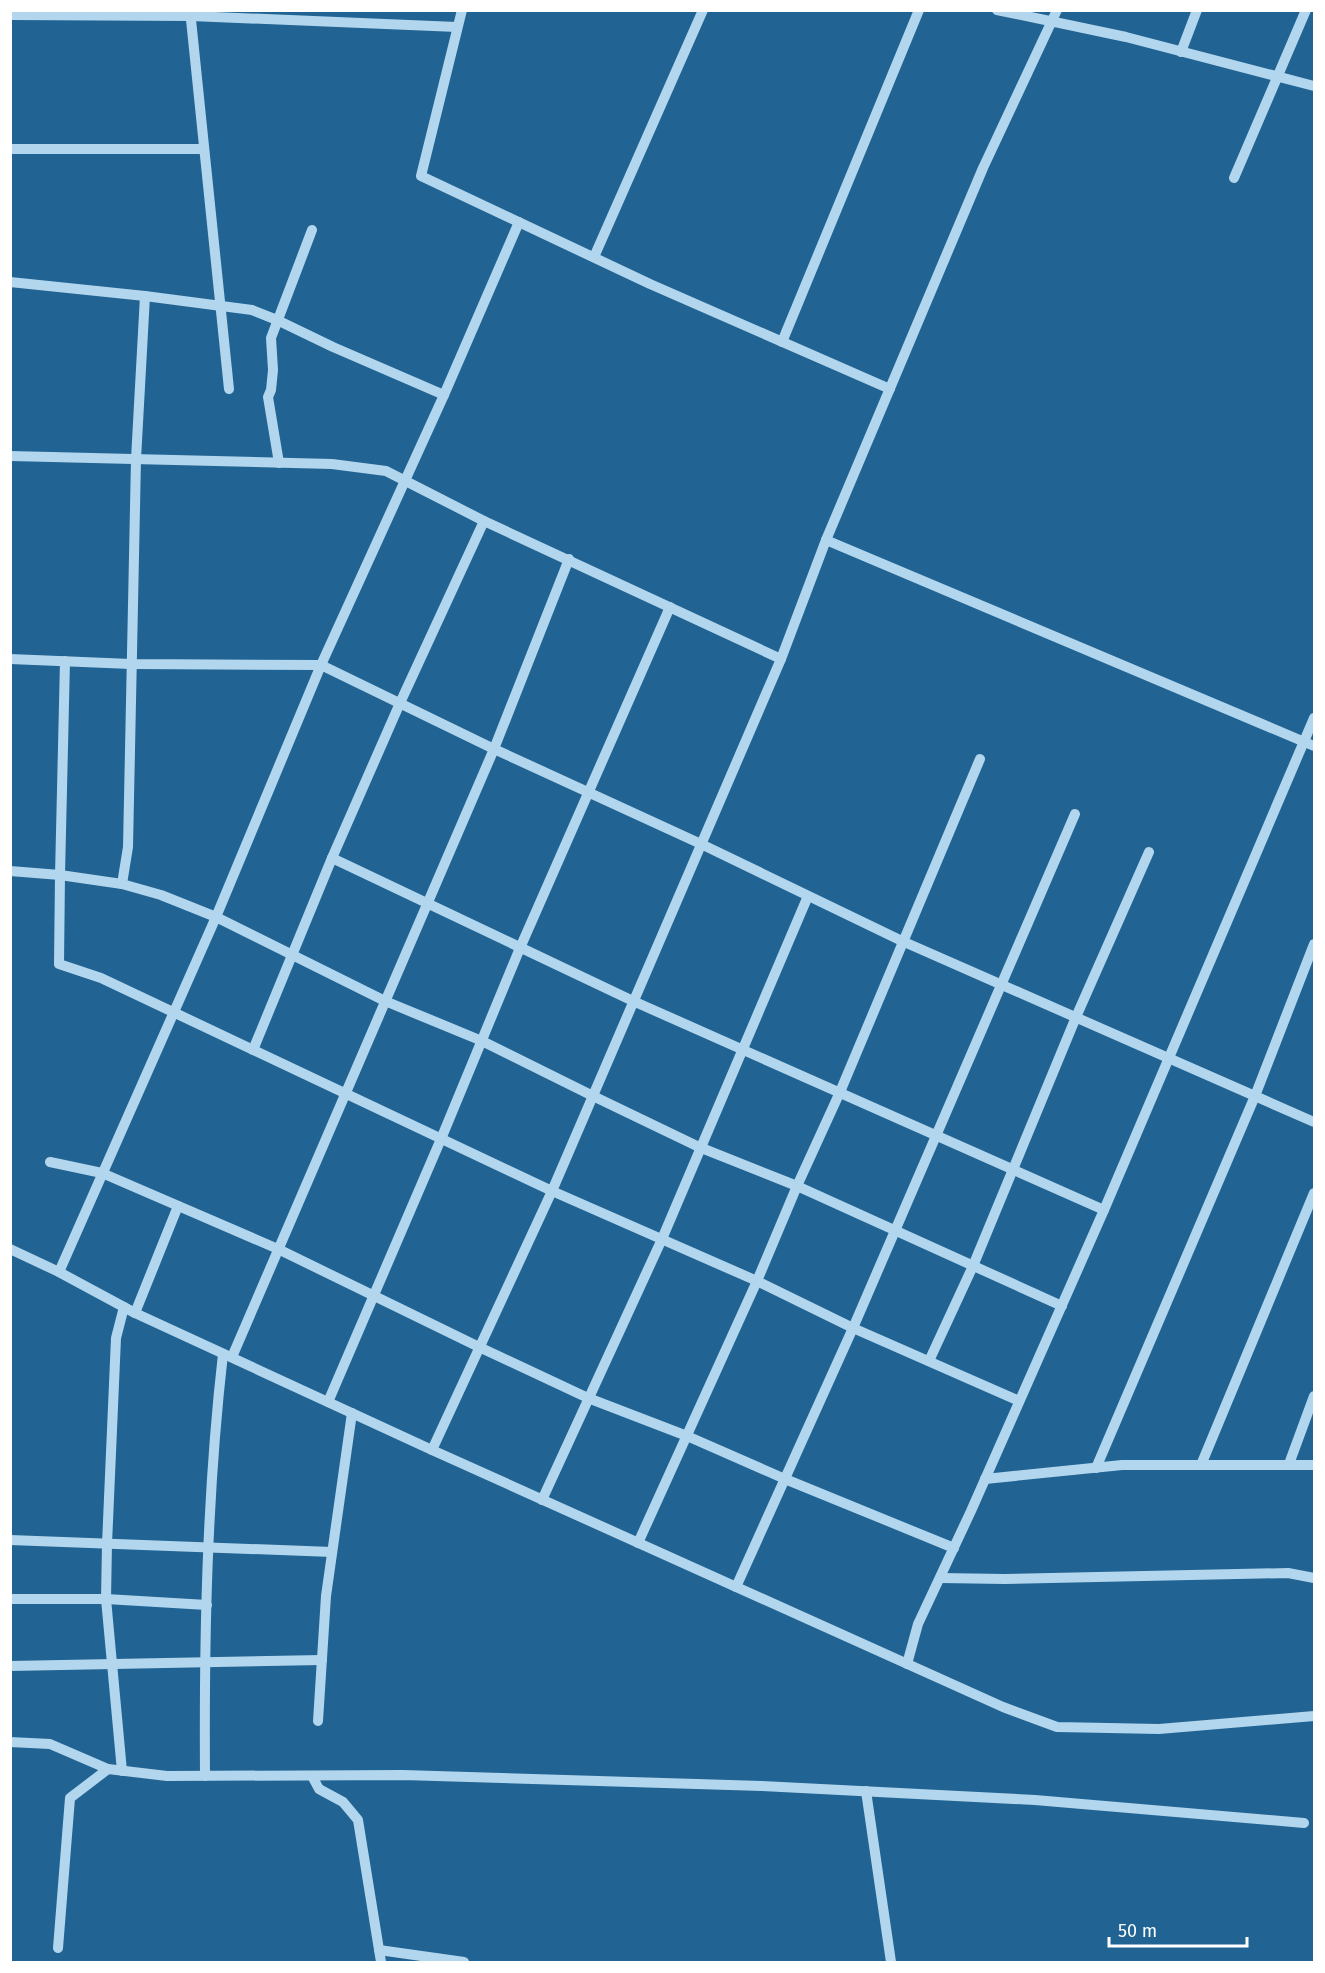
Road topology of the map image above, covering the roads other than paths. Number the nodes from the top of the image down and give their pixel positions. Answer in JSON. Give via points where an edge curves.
{"nodes":[{"id":1,"x":339,"y":10,"type":"edge"},
{"id":2,"x":462,"y":10,"type":"edge"},
{"id":3,"x":703,"y":10,"type":"edge"},
{"id":4,"x":920,"y":10,"type":"edge"},
{"id":5,"x":997,"y":10,"type":"edge"},
{"id":6,"x":1057,"y":10,"type":"edge"},
{"id":7,"x":1197,"y":10,"type":"edge"},
{"id":8,"x":1306,"y":10,"type":"edge"},
{"id":9,"x":91,"y":13,"type":"edge"},
{"id":10,"x":190,"y":13,"type":"edge"},
{"id":11,"x":10,"y":15,"type":"edge"},
{"id":12,"x":339,"y":22,"type":"junction"},
{"id":13,"x":1052,"y":22,"type":"junction"},
{"id":14,"x":457,"y":27,"type":"junction"},
{"id":15,"x":1181,"y":51,"type":"junction"},
{"id":16,"x":1279,"y":77,"type":"junction"},
{"id":17,"x":1314,"y":86,"type":"edge"},
{"id":18,"x":10,"y":149,"type":"edge"},
{"id":19,"x":204,"y":149,"type":"junction"},
{"id":20,"x":1234,"y":178,"type":"dead end"},
{"id":21,"x":519,"y":222,"type":"junction"},
{"id":22,"x":312,"y":230,"type":"dead end"},
{"id":23,"x":594,"y":257,"type":"junction"},
{"id":24,"x":10,"y":282,"type":"edge"},
{"id":25,"x":145,"y":296,"type":"junction"},
{"id":26,"x":220,"y":305,"type":"junction"},
{"id":27,"x":277,"y":320,"type":"junction"},
{"id":28,"x":782,"y":342,"type":"junction"},
{"id":29,"x":229,"y":389,"type":"dead end"},
{"id":30,"x":890,"y":389,"type":"junction"},
{"id":31,"x":444,"y":395,"type":"junction"},
{"id":32,"x":10,"y":456,"type":"edge"},
{"id":33,"x":136,"y":459,"type":"junction"},
{"id":34,"x":279,"y":463,"type":"junction"},
{"id":35,"x":405,"y":480,"type":"junction"},
{"id":36,"x":484,"y":521,"type":"junction"},
{"id":37,"x":826,"y":540,"type":"junction"},
{"id":38,"x":569,"y":559,"type":"junction"},
{"id":39,"x":670,"y":607,"type":"junction"},
{"id":40,"x":10,"y":658,"type":"edge"},
{"id":41,"x":781,"y":659,"type":"junction"},
{"id":42,"x":66,"y":661,"type":"junction"},
{"id":43,"x":131,"y":664,"type":"junction"},
{"id":44,"x":321,"y":665,"type":"junction"},
{"id":45,"x":400,"y":703,"type":"junction"},
{"id":46,"x":1314,"y":718,"type":"edge"},
{"id":47,"x":1309,"y":744,"type":"edge"},
{"id":48,"x":494,"y":749,"type":"junction"},
{"id":49,"x":980,"y":759,"type":"dead end"},
{"id":50,"x":587,"y":792,"type":"junction"},
{"id":51,"x":1075,"y":814,"type":"dead end"},
{"id":52,"x":701,"y":844,"type":"junction"},
{"id":53,"x":1149,"y":852,"type":"dead end"},
{"id":54,"x":332,"y":858,"type":"junction"},
{"id":55,"x":10,"y":871,"type":"edge"},
{"id":56,"x":60,"y":875,"type":"junction"},
{"id":57,"x":122,"y":884,"type":"junction"},
{"id":58,"x":808,"y":896,"type":"junction"},
{"id":59,"x":428,"y":902,"type":"junction"},
{"id":60,"x":216,"y":917,"type":"junction"},
{"id":61,"x":902,"y":941,"type":"junction"},
{"id":62,"x":1314,"y":944,"type":"edge"},
{"id":63,"x":520,"y":948,"type":"junction"},
{"id":64,"x":293,"y":955,"type":"junction"},
{"id":65,"x":1000,"y":984,"type":"junction"},
{"id":66,"x":633,"y":1001,"type":"junction"},
{"id":67,"x":385,"y":1002,"type":"junction"},
{"id":68,"x":175,"y":1012,"type":"junction"},
{"id":69,"x":1076,"y":1017,"type":"junction"},
{"id":70,"x":482,"y":1041,"type":"junction"},
{"id":71,"x":742,"y":1049,"type":"junction"},
{"id":72,"x":253,"y":1050,"type":"junction"},
{"id":73,"x":1170,"y":1058,"type":"junction"},
{"id":74,"x":840,"y":1092,"type":"junction"},
{"id":75,"x":345,"y":1094,"type":"junction"},
{"id":76,"x":592,"y":1096,"type":"junction"},
{"id":77,"x":1255,"y":1096,"type":"junction"},
{"id":78,"x":1314,"y":1122,"type":"edge"},
{"id":79,"x":935,"y":1136,"type":"junction"},
{"id":80,"x":441,"y":1139,"type":"junction"},
{"id":81,"x":699,"y":1147,"type":"junction"},
{"id":82,"x":50,"y":1162,"type":"dead end"},
{"id":83,"x":1013,"y":1170,"type":"junction"},
{"id":84,"x":102,"y":1173,"type":"junction"},
{"id":85,"x":797,"y":1185,"type":"junction"},
{"id":86,"x":552,"y":1191,"type":"junction"},
{"id":87,"x":1314,"y":1193,"type":"edge"},
{"id":88,"x":178,"y":1206,"type":"junction"},
{"id":89,"x":1104,"y":1210,"type":"junction"},
{"id":90,"x":894,"y":1230,"type":"junction"},
{"id":91,"x":662,"y":1239,"type":"junction"},
{"id":92,"x":10,"y":1249,"type":"edge"},
{"id":93,"x":278,"y":1249,"type":"junction"},
{"id":94,"x":973,"y":1266,"type":"junction"},
{"id":95,"x":59,"y":1272,"type":"junction"},
{"id":96,"x":757,"y":1281,"type":"junction"},
{"id":97,"x":374,"y":1296,"type":"junction"},
{"id":98,"x":1062,"y":1306,"type":"junction"},
{"id":99,"x":124,"y":1307,"type":"junction"},
{"id":100,"x":135,"y":1313,"type":"junction"},
{"id":101,"x":853,"y":1328,"type":"junction"},
{"id":102,"x":479,"y":1347,"type":"junction"},
{"id":103,"x":227,"y":1355,"type":"junction"},
{"id":104,"x":928,"y":1361,"type":"junction"},
{"id":105,"x":1314,"y":1396,"type":"edge"},
{"id":106,"x":588,"y":1398,"type":"junction"},
{"id":107,"x":1019,"y":1401,"type":"junction"},
{"id":108,"x":328,"y":1402,"type":"junction"},
{"id":109,"x":352,"y":1413,"type":"junction"},
{"id":110,"x":687,"y":1436,"type":"junction"},
{"id":111,"x":432,"y":1450,"type":"junction"},
{"id":112,"x":1289,"y":1464,"type":"junction"},
{"id":113,"x":1201,"y":1465,"type":"junction"},
{"id":114,"x":1314,"y":1465,"type":"edge"},
{"id":115,"x":1096,"y":1468,"type":"junction"},
{"id":116,"x":785,"y":1479,"type":"junction"},
{"id":117,"x":985,"y":1479,"type":"junction"},
{"id":118,"x":542,"y":1500,"type":"junction"},
{"id":119,"x":10,"y":1540,"type":"edge"},
{"id":120,"x":638,"y":1543,"type":"junction"},
{"id":121,"x":107,"y":1544,"type":"junction"},
{"id":122,"x":210,"y":1547,"type":"junction"},
{"id":123,"x":954,"y":1548,"type":"junction"},
{"id":124,"x":333,"y":1552,"type":"junction"},
{"id":125,"x":940,"y":1578,"type":"junction"},
{"id":126,"x":1314,"y":1578,"type":"edge"},
{"id":127,"x":736,"y":1587,"type":"junction"},
{"id":128,"x":10,"y":1599,"type":"edge"},
{"id":129,"x":106,"y":1599,"type":"junction"},
{"id":130,"x":207,"y":1605,"type":"junction"},
{"id":131,"x":322,"y":1660,"type":"junction"},
{"id":132,"x":204,"y":1661,"type":"junction"},
{"id":133,"x":113,"y":1663,"type":"junction"},
{"id":134,"x":907,"y":1664,"type":"junction"},
{"id":135,"x":10,"y":1666,"type":"edge"},
{"id":136,"x":1314,"y":1716,"type":"edge"},
{"id":137,"x":318,"y":1721,"type":"dead end"},
{"id":138,"x":10,"y":1742,"type":"edge"},
{"id":139,"x":108,"y":1769,"type":"junction"},
{"id":140,"x":122,"y":1771,"type":"junction"},
{"id":141,"x":205,"y":1776,"type":"junction"},
{"id":142,"x":312,"y":1776,"type":"junction"},
{"id":143,"x":866,"y":1791,"type":"junction"},
{"id":144,"x":1304,"y":1822,"type":"dead end"},
{"id":145,"x":58,"y":1948,"type":"dead end"},
{"id":146,"x":379,"y":1950,"type":"junction"},
{"id":147,"x":381,"y":1962,"type":"edge"},
{"id":148,"x":464,"y":1962,"type":"edge"},
{"id":149,"x":891,"y":1962,"type":"edge"}],
"edges":[{"from":1,"to":12,"type":"street"},
{"from":2,"to":14,"type":"street"},
{"from":3,"to":23,"type":"street"},
{"from":4,"to":28,"type":"street"},
{"from":5,"to":13,"type":"street"},
{"from":6,"to":13,"type":"street"},
{"from":7,"to":15,"type":"street"},
{"from":8,"to":16,"type":"street"},
{"from":9,"to":10,"type":"street"},
{"from":9,"to":11,"type":"street"},
{"from":10,"to":12,"type":"street"},
{"from":10,"to":19,"type":"street"},
{"from":12,"to":14,"type":"street"},
{"from":13,"to":15,"type":"street"},
{"from":13,"to":30,"type":"street","via":[[983,168]]},
{"from":14,"to":21,"type":"street","via":[[421,176]]},
{"from":15,"to":16,"type":"street"},
{"from":16,"to":17,"type":"street"},
{"from":16,"to":20,"type":"street"},
{"from":18,"to":19,"type":"street"},
{"from":19,"to":26,"type":"street"},
{"from":21,"to":23,"type":"street"},
{"from":21,"to":31,"type":"street"},
{"from":22,"to":27,"type":"street"},
{"from":23,"to":28,"type":"street"},
{"from":24,"to":25,"type":"street"},
{"from":25,"to":26,"type":"street"},
{"from":25,"to":33,"type":"street"},
{"from":26,"to":27,"type":"street","via":[[252,310]]},
{"from":26,"to":29,"type":"street"},
{"from":27,"to":31,"type":"street"},
{"from":27,"to":34,"type":"street","via":[[271,338],[273,370],[268,397]]},
{"from":28,"to":30,"type":"street"},
{"from":30,"to":37,"type":"street"},
{"from":31,"to":35,"type":"street"},
{"from":32,"to":33,"type":"street"},
{"from":33,"to":34,"type":"street"},
{"from":33,"to":43,"type":"street"},
{"from":34,"to":35,"type":"street","via":[[386,471]]},
{"from":35,"to":36,"type":"street"},
{"from":35,"to":44,"type":"street"},
{"from":36,"to":38,"type":"street"},
{"from":36,"to":45,"type":"street"},
{"from":37,"to":41,"type":"street"},
{"from":37,"to":47,"type":"street"},
{"from":38,"to":39,"type":"street"},
{"from":38,"to":48,"type":"street"},
{"from":39,"to":41,"type":"street"},
{"from":39,"to":50,"type":"street"},
{"from":40,"to":42,"type":"street"},
{"from":41,"to":52,"type":"street"},
{"from":42,"to":43,"type":"street"},
{"from":42,"to":56,"type":"street"},
{"from":43,"to":44,"type":"street"},
{"from":43,"to":57,"type":"street","via":[[128,847]]},
{"from":44,"to":45,"type":"street"},
{"from":44,"to":60,"type":"street"},
{"from":45,"to":48,"type":"street"},
{"from":45,"to":54,"type":"street"},
{"from":46,"to":47,"type":"street"},
{"from":47,"to":73,"type":"street"},
{"from":48,"to":50,"type":"street"},
{"from":48,"to":59,"type":"street"},
{"from":49,"to":61,"type":"street"},
{"from":50,"to":52,"type":"street"},
{"from":50,"to":63,"type":"street"},
{"from":51,"to":65,"type":"street"},
{"from":52,"to":58,"type":"street"},
{"from":52,"to":66,"type":"street"},
{"from":53,"to":69,"type":"street"},
{"from":54,"to":59,"type":"street"},
{"from":54,"to":64,"type":"street"},
{"from":55,"to":56,"type":"street"},
{"from":56,"to":57,"type":"street"},
{"from":56,"to":68,"type":"street","via":[[59,964],[101,978]]},
{"from":57,"to":60,"type":"street"},
{"from":58,"to":61,"type":"street"},
{"from":58,"to":71,"type":"street"},
{"from":59,"to":63,"type":"street"},
{"from":59,"to":67,"type":"street"},
{"from":60,"to":64,"type":"street"},
{"from":60,"to":68,"type":"street"},
{"from":61,"to":65,"type":"street"},
{"from":61,"to":74,"type":"street"},
{"from":62,"to":77,"type":"street"},
{"from":63,"to":66,"type":"street"},
{"from":63,"to":70,"type":"street"},
{"from":64,"to":67,"type":"street"},
{"from":64,"to":72,"type":"street"},
{"from":65,"to":69,"type":"street"},
{"from":65,"to":79,"type":"street"},
{"from":66,"to":71,"type":"street"},
{"from":66,"to":76,"type":"street"},
{"from":67,"to":70,"type":"street"},
{"from":67,"to":75,"type":"street"},
{"from":68,"to":72,"type":"street"},
{"from":68,"to":84,"type":"street"},
{"from":69,"to":73,"type":"street"},
{"from":69,"to":83,"type":"street"},
{"from":70,"to":76,"type":"street"},
{"from":70,"to":80,"type":"street"},
{"from":71,"to":74,"type":"street"},
{"from":71,"to":81,"type":"street"},
{"from":72,"to":75,"type":"street"},
{"from":73,"to":77,"type":"street"},
{"from":73,"to":89,"type":"street"},
{"from":74,"to":79,"type":"street"},
{"from":74,"to":85,"type":"street"},
{"from":75,"to":80,"type":"street"},
{"from":75,"to":93,"type":"street"},
{"from":76,"to":81,"type":"street"},
{"from":76,"to":86,"type":"street"},
{"from":77,"to":78,"type":"street"},
{"from":77,"to":115,"type":"street"},
{"from":79,"to":83,"type":"street"},
{"from":79,"to":90,"type":"street"},
{"from":80,"to":86,"type":"street"},
{"from":80,"to":97,"type":"street"},
{"from":81,"to":85,"type":"street"},
{"from":81,"to":91,"type":"street"},
{"from":82,"to":84,"type":"street"},
{"from":83,"to":89,"type":"street"},
{"from":83,"to":94,"type":"street"},
{"from":84,"to":88,"type":"street"},
{"from":84,"to":95,"type":"street"},
{"from":85,"to":90,"type":"street"},
{"from":85,"to":96,"type":"street"},
{"from":86,"to":91,"type":"street"},
{"from":86,"to":102,"type":"street"},
{"from":87,"to":113,"type":"street"},
{"from":88,"to":93,"type":"street"},
{"from":88,"to":100,"type":"street"},
{"from":89,"to":98,"type":"street"},
{"from":90,"to":94,"type":"street"},
{"from":90,"to":101,"type":"street"},
{"from":91,"to":96,"type":"street"},
{"from":91,"to":106,"type":"street"},
{"from":92,"to":95,"type":"street"},
{"from":93,"to":97,"type":"street"},
{"from":93,"to":103,"type":"street"},
{"from":94,"to":98,"type":"street"},
{"from":94,"to":104,"type":"street"},
{"from":95,"to":99,"type":"street"},
{"from":96,"to":101,"type":"street"},
{"from":96,"to":110,"type":"street"},
{"from":97,"to":102,"type":"street"},
{"from":97,"to":108,"type":"street"},
{"from":98,"to":107,"type":"street"},
{"from":99,"to":100,"type":"street"},
{"from":99,"to":121,"type":"street","via":[[116,1338]]},
{"from":100,"to":103,"type":"street"},
{"from":101,"to":104,"type":"street"},
{"from":101,"to":116,"type":"street"},
{"from":102,"to":106,"type":"street"},
{"from":102,"to":111,"type":"street"},
{"from":103,"to":108,"type":"street"},
{"from":103,"to":122,"type":"street","via":[[215,1426]]},
{"from":104,"to":107,"type":"street"},
{"from":105,"to":112,"type":"street"},
{"from":106,"to":110,"type":"street"},
{"from":106,"to":118,"type":"street"},
{"from":107,"to":117,"type":"street"},
{"from":108,"to":109,"type":"street"},
{"from":109,"to":111,"type":"street"},
{"from":109,"to":124,"type":"street"},
{"from":110,"to":116,"type":"street"},
{"from":110,"to":120,"type":"street"},
{"from":111,"to":118,"type":"street"},
{"from":112,"to":113,"type":"street"},
{"from":112,"to":114,"type":"street"},
{"from":113,"to":115,"type":"street"},
{"from":115,"to":117,"type":"street"},
{"from":116,"to":123,"type":"street"},
{"from":116,"to":127,"type":"street"},
{"from":117,"to":123,"type":"street"},
{"from":118,"to":120,"type":"street"},
{"from":119,"to":121,"type":"street"},
{"from":120,"to":127,"type":"street"},
{"from":121,"to":122,"type":"street"},
{"from":121,"to":129,"type":"street"},
{"from":122,"to":124,"type":"street"},
{"from":122,"to":130,"type":"street"},
{"from":123,"to":125,"type":"street"},
{"from":124,"to":131,"type":"street"},
{"from":125,"to":126,"type":"street","via":[[1288,1574]]},
{"from":125,"to":134,"type":"street","via":[[918,1624]]},
{"from":127,"to":134,"type":"street"},
{"from":128,"to":129,"type":"street"},
{"from":129,"to":130,"type":"street"},
{"from":129,"to":133,"type":"street"},
{"from":130,"to":132,"type":"street"},
{"from":131,"to":132,"type":"street"},
{"from":131,"to":137,"type":"street"},
{"from":132,"to":133,"type":"street"},
{"from":132,"to":141,"type":"street"},
{"from":133,"to":135,"type":"street"},
{"from":133,"to":140,"type":"street"},
{"from":134,"to":136,"type":"street","via":[[1057,1727],[1159,1729]]},
{"from":138,"to":139,"type":"street","via":[[51,1744]]},
{"from":139,"to":140,"type":"street"},
{"from":139,"to":145,"type":"street","via":[[70,1798]]},
{"from":140,"to":141,"type":"street"},
{"from":141,"to":142,"type":"street"},
{"from":142,"to":143,"type":"street"},
{"from":142,"to":146,"type":"street","via":[[319,1789],[343,1802],[358,1820]]},
{"from":143,"to":144,"type":"street"},
{"from":143,"to":149,"type":"street"},
{"from":146,"to":147,"type":"street"},
{"from":146,"to":148,"type":"street"}]}
